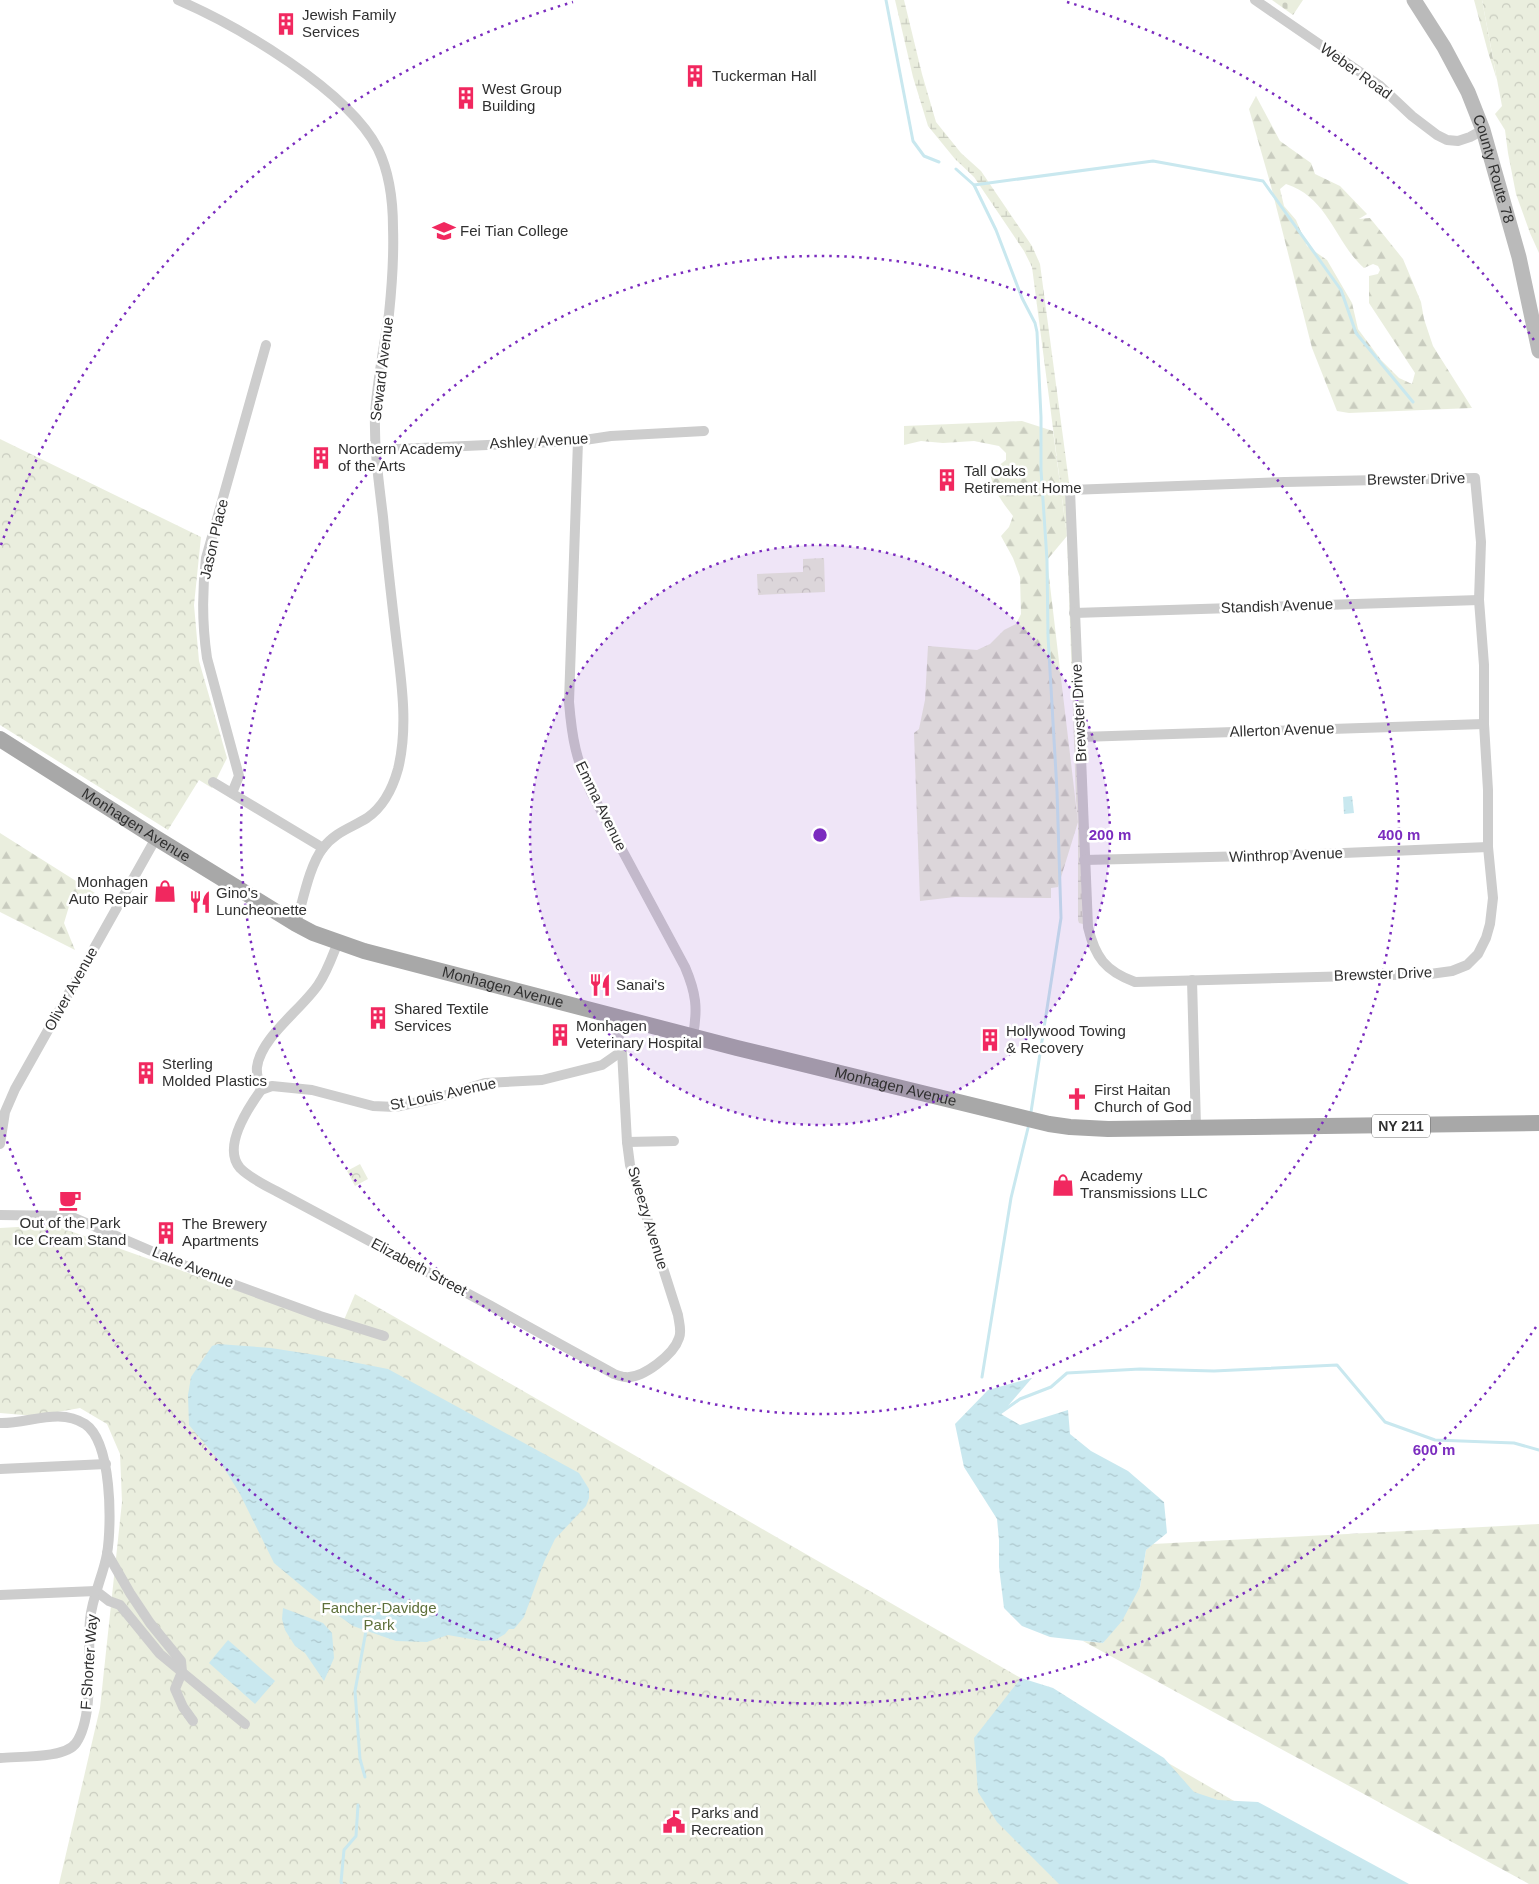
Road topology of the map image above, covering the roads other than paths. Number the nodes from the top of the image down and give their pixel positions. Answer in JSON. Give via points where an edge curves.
{"nodes":[{"id":1,"x":178,"y":0,"type":"edge"},
{"id":2,"x":1255,"y":0,"type":"edge"},
{"id":3,"x":1414,"y":0,"type":"edge"},
{"id":4,"x":1483,"y":130,"type":"junction"},
{"id":5,"x":266,"y":345,"type":"dead end"},
{"id":6,"x":1539,"y":351,"type":"edge"},
{"id":7,"x":704,"y":431,"type":"dead end"},
{"id":8,"x":578,"y":441,"type":"junction"},
{"id":9,"x":375,"y":450,"type":"junction"},
{"id":10,"x":1479,"y":600,"type":"junction"},
{"id":11,"x":1074,"y":613,"type":"junction"},
{"id":12,"x":1484,"y":724,"type":"junction"},
{"id":13,"x":1081,"y":737,"type":"junction"},
{"id":14,"x":0,"y":739,"type":"edge"},
{"id":15,"x":213,"y":782,"type":"dead end"},
{"id":16,"x":232,"y":793,"type":"junction"},
{"id":17,"x":156,"y":838,"type":"junction"},
{"id":18,"x":1488,"y":847,"type":"junction"},
{"id":19,"x":322,"y":848,"type":"junction"},
{"id":20,"x":1084,"y":860,"type":"junction"},
{"id":21,"x":296,"y":924,"type":"junction"},
{"id":22,"x":338,"y":942,"type":"junction"},
{"id":23,"x":1192,"y":980,"type":"junction"},
{"id":24,"x":613,"y":1015,"type":"junction"},
{"id":25,"x":693,"y":1035,"type":"junction"},
{"id":26,"x":622,"y":1051,"type":"junction"},
{"id":27,"x":261,"y":1090,"type":"junction"},
{"id":28,"x":1539,"y":1123,"type":"edge"},
{"id":29,"x":1196,"y":1127,"type":"junction"},
{"id":30,"x":674,"y":1141,"type":"dead end"},
{"id":31,"x":627,"y":1142,"type":"junction"},
{"id":32,"x":0,"y":1144,"type":"edge"},
{"id":33,"x":0,"y":1215,"type":"edge"},
{"id":34,"x":384,"y":1336,"type":"dead end"},
{"id":35,"x":614,"y":1374,"type":"joint"},
{"id":36,"x":0,"y":1423,"type":"edge"},
{"id":37,"x":106,"y":1464,"type":"junction"},
{"id":38,"x":0,"y":1469,"type":"edge"},
{"id":39,"x":107,"y":1553,"type":"junction"},
{"id":40,"x":96,"y":1592,"type":"junction"},
{"id":41,"x":0,"y":1595,"type":"edge"},
{"id":42,"x":182,"y":1672,"type":"junction"},
{"id":43,"x":193,"y":1721,"type":"dead end"},
{"id":44,"x":245,"y":1724,"type":"dead end"},
{"id":45,"x":0,"y":1758,"type":"edge"}],
"edges":[{"from":1,"to":9,"type":"street","name":"Seward Avenue","via":[[244,34],[316,81],[361,123],[377,147],[388,174],[393,208],[393,267],[377,395]]},
{"from":2,"to":4,"type":"street","name":"Weber Road","via":[[1379,85],[1436,135],[1458,141]]},
{"from":3,"to":4,"type":"street","name":"County Route 78","via":[[1468,92]]},
{"from":4,"to":6,"type":"street","name":"County Route 78","via":[[1519,257]]},
{"from":5,"to":16,"type":"street","name":"Jason Place","via":[[206,558],[203,583],[207,658],[238,776]]},
{"from":7,"to":8,"type":"street","name":"Ashley Avenue"},
{"from":8,"to":9,"type":"street","name":"Ashley Avenue"},
{"from":8,"to":25,"type":"street","name":"Emma Avenue","via":[[569,702],[572,738],[580,769],[592,794],[693,986],[696,1003]]},
{"from":9,"to":19,"type":"street","name":"Seward Avenue","via":[[400,666],[402,750],[395,780],[385,800],[368,817],[340,831]]},
{"from":10,"to":11,"type":"street","name":"Standish Avenue"},
{"from":10,"to":11,"type":"street","name":"Brewster Drive","via":[[1481,542],[1475,478],[1285,482],[1070,490]]},
{"from":10,"to":12,"type":"street","name":"Brewster Drive"},
{"from":11,"to":13,"type":"street","name":"Brewster Drive"},
{"from":12,"to":13,"type":"street","name":"Allerton Avenue"},
{"from":12,"to":18,"type":"street","name":"Brewster Drive"},
{"from":13,"to":20,"type":"street","name":"Brewster Drive"},
{"from":14,"to":17,"type":"main road","name":"Monhagen Avenue","number":"NY 211"},
{"from":15,"to":16,"type":"street"},
{"from":16,"to":19,"type":"street"},
{"from":17,"to":21,"type":"main road","name":"Monhagen Avenue","number":"NY 211"},
{"from":17,"to":32,"type":"street","name":"Oliver Avenue","via":[[14,1089],[5,1112]]},
{"from":18,"to":20,"type":"street","name":"Winthrop Avenue"},
{"from":18,"to":23,"type":"street","name":"Brewster Drive","via":[[1493,898],[1490,924],[1478,954],[1467,965],[1430,974]]},
{"from":19,"to":21,"type":"street","name":"Seward Avenue"},
{"from":20,"to":23,"type":"street","name":"Brewster Drive","via":[[1088,927],[1101,961],[1119,976],[1135,982]]},
{"from":21,"to":22,"type":"main road","name":"Monhagen Avenue","number":"NY 211"},
{"from":22,"to":24,"type":"main road","name":"Monhagen Avenue","number":"NY 211"},
{"from":22,"to":27,"type":"street","via":[[319,984],[260,1054],[256,1070]]},
{"from":23,"to":29,"type":"street"},
{"from":24,"to":25,"type":"main road","name":"Monhagen Avenue","number":"NY 211"},
{"from":24,"to":26,"type":"street","name":"Sweezy Avenue"},
{"from":25,"to":29,"type":"main road","name":"Monhagen Avenue","number":"NY 211","via":[[1049,1124],[1108,1129]]},
{"from":26,"to":27,"type":"street","name":"St Louis Avenue","via":[[602,1065],[542,1080],[485,1083],[394,1107],[373,1106],[312,1090],[272,1086]]},
{"from":26,"to":31,"type":"street","name":"Sweezy Avenue"},
{"from":27,"to":35,"type":"street","name":"Elizabeth Street","via":[[245,1114],[235,1142],[234,1151],[240,1167],[251,1177]]},
{"from":28,"to":29,"type":"main road","name":"Monhagen Avenue","number":"NY 211"},
{"from":30,"to":31,"type":"street"},
{"from":31,"to":35,"type":"street","name":"Sweezy Avenue","via":[[630,1165],[681,1330],[668,1355],[650,1370],[626,1378]]},
{"from":33,"to":34,"type":"street","name":"Lake Avenue","via":[[70,1216],[200,1272]]},
{"from":36,"to":37,"type":"street","name":"F Shorter Way","via":[[64,1416],[78,1420],[96,1436]]},
{"from":37,"to":38,"type":"street"},
{"from":37,"to":39,"type":"street","name":"F Shorter Way"},
{"from":39,"to":40,"type":"street","name":"F Shorter Way"},
{"from":39,"to":42,"type":"street","via":[[150,1623],[181,1660]]},
{"from":40,"to":41,"type":"street"},
{"from":40,"to":42,"type":"street","via":[[120,1605],[160,1654]]},
{"from":40,"to":45,"type":"street","name":"F Shorter Way","via":[[90,1618],[87,1710],[76,1744],[52,1754]]},
{"from":42,"to":43,"type":"street","via":[[175,1689]]},
{"from":42,"to":44,"type":"street"}]}
